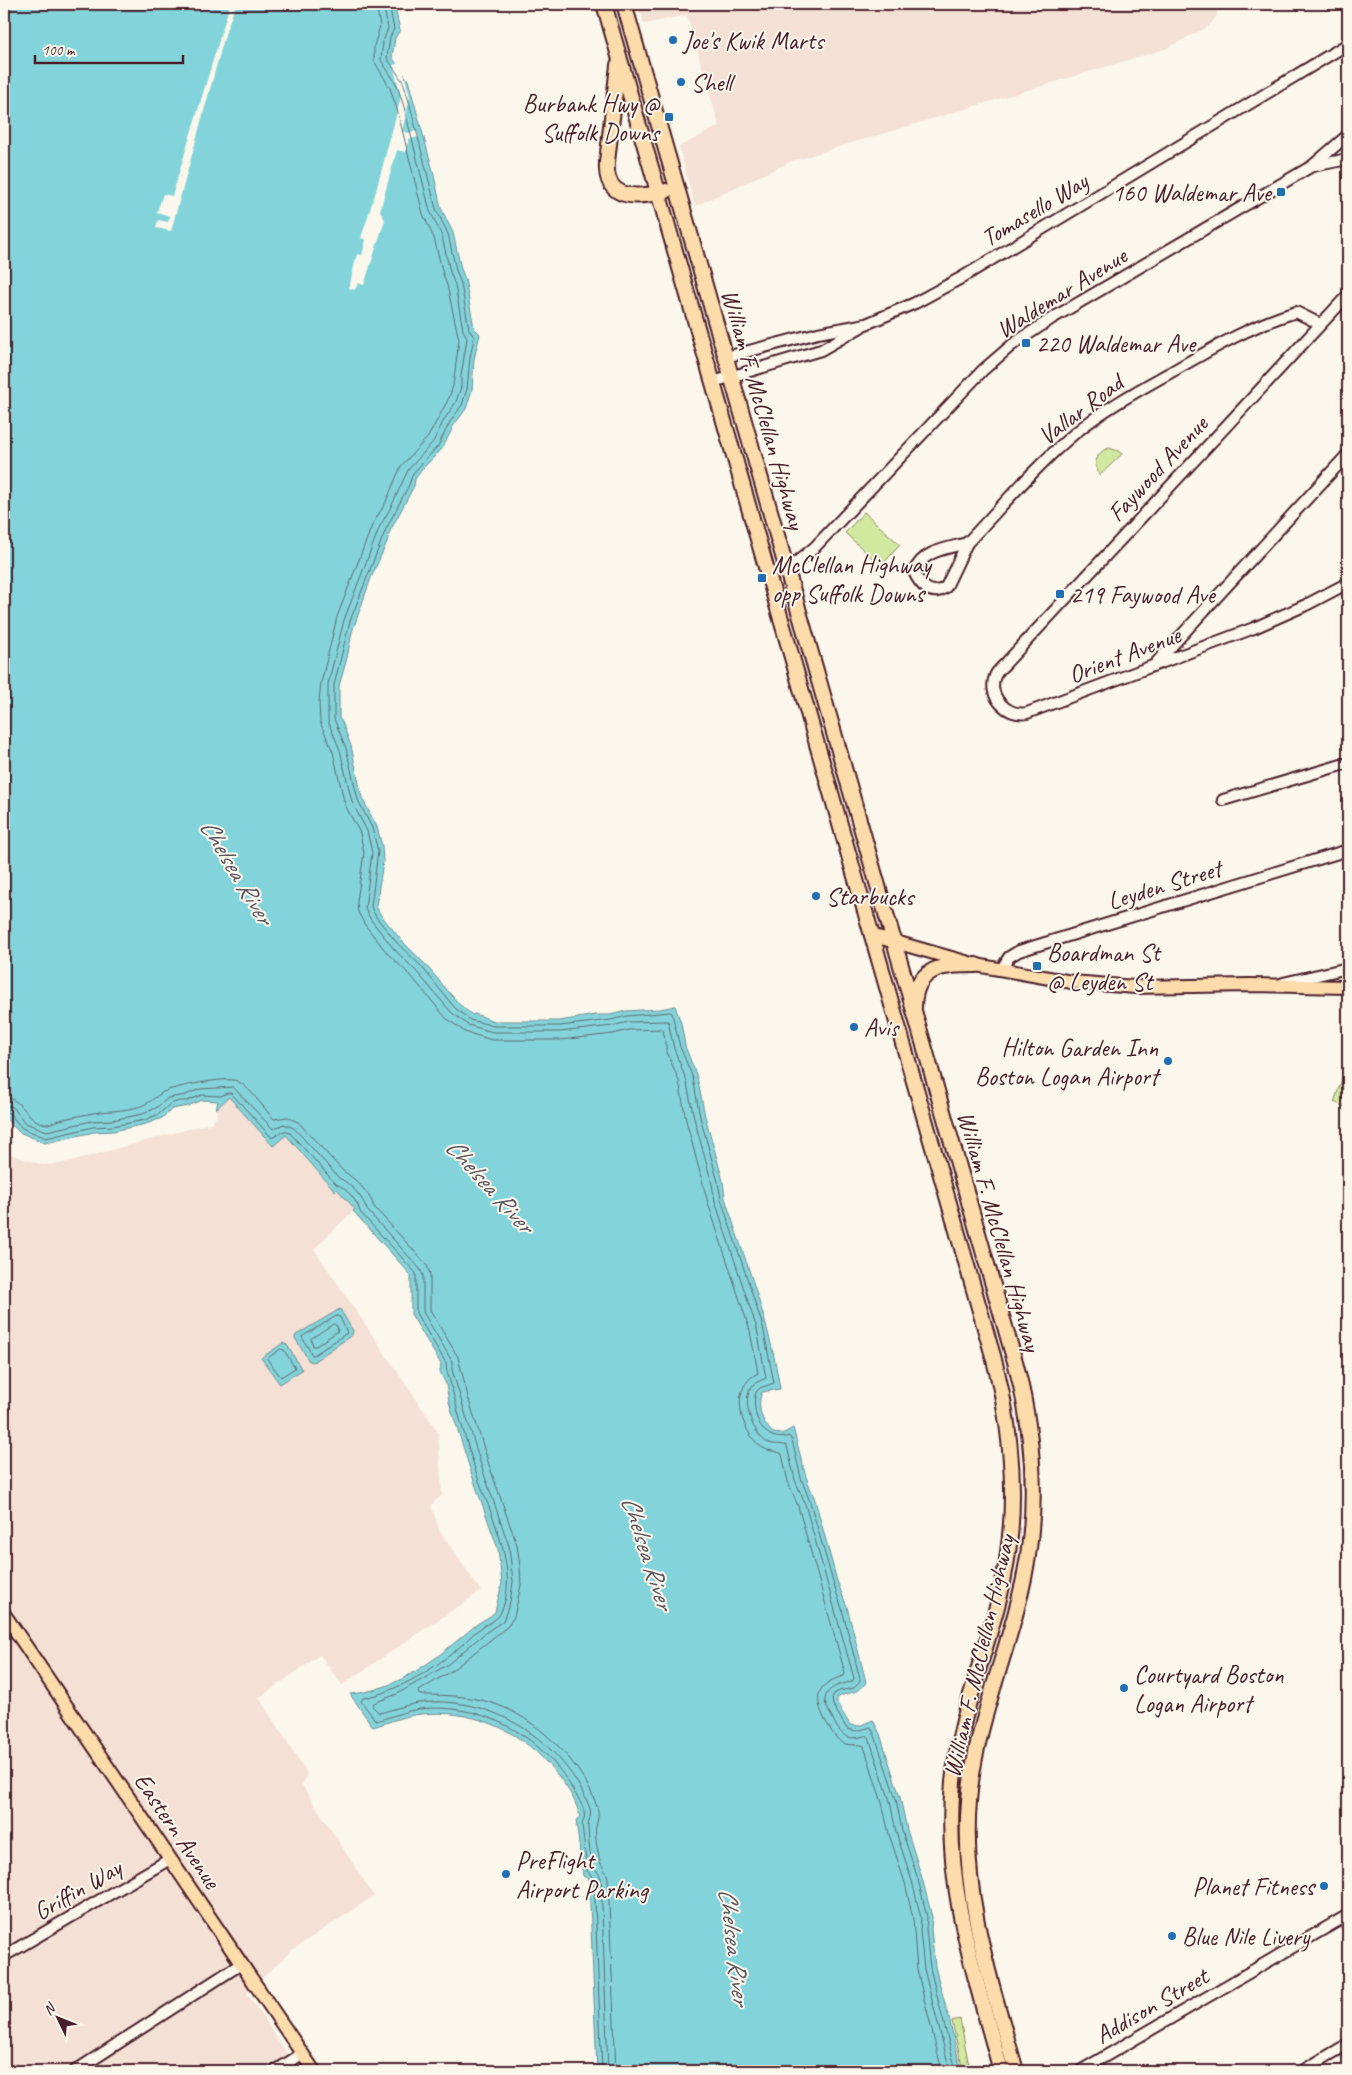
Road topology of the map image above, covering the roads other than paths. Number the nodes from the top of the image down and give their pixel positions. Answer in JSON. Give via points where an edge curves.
{"nodes":[{"id":1,"x":604,"y":4,"type":"edge"},
{"id":2,"x":624,"y":4,"type":"edge"},
{"id":3,"x":1348,"y":44,"type":"edge"},
{"id":4,"x":619,"y":56,"type":"junction"},
{"id":5,"x":1348,"y":135,"type":"edge"},
{"id":6,"x":1348,"y":160,"type":"edge"},
{"id":7,"x":1312,"y":166,"type":"junction"},
{"id":8,"x":677,"y":189,"type":"junction"},
{"id":9,"x":658,"y":193,"type":"junction"},
{"id":10,"x":1348,"y":294,"type":"edge"},
{"id":11,"x":866,"y":324,"type":"junction"},
{"id":12,"x":1320,"y":324,"type":"junction"},
{"id":13,"x":726,"y":357,"type":"junction"},
{"id":14,"x":732,"y":377,"type":"junction"},
{"id":15,"x":713,"y":382,"type":"junction"},
{"id":16,"x":1348,"y":454,"type":"edge"},
{"id":17,"x":967,"y":543,"type":"junction"},
{"id":18,"x":787,"y":570,"type":"junction"},
{"id":19,"x":1348,"y":584,"type":"edge"},
{"id":20,"x":1156,"y":663,"type":"junction"},
{"id":21,"x":998,"y":672,"type":"joint"},
{"id":22,"x":1348,"y":763,"type":"edge"},
{"id":23,"x":1223,"y":800,"type":"dead end"},
{"id":24,"x":1348,"y":850,"type":"edge"},
{"id":25,"x":871,"y":935,"type":"junction"},
{"id":26,"x":893,"y":942,"type":"junction"},
{"id":27,"x":976,"y":965,"type":"junction"},
{"id":28,"x":1346,"y":969,"type":"edge"},
{"id":29,"x":1001,"y":970,"type":"junction"},
{"id":30,"x":1270,"y":986,"type":"junction"},
{"id":31,"x":1344,"y":987,"type":"edge"},
{"id":32,"x":914,"y":1012,"type":"junction"},
{"id":33,"x":4,"y":1614,"type":"edge"},
{"id":34,"x":170,"y":1859,"type":"junction"},
{"id":35,"x":1348,"y":1915,"type":"edge"},
{"id":36,"x":4,"y":1956,"type":"edge"},
{"id":37,"x":241,"y":1964,"type":"junction"},
{"id":38,"x":1348,"y":2044,"type":"edge"},
{"id":39,"x":302,"y":2054,"type":"junction"},
{"id":40,"x":75,"y":2071,"type":"edge"},
{"id":41,"x":275,"y":2071,"type":"edge"},
{"id":42,"x":314,"y":2071,"type":"edge"},
{"id":43,"x":1001,"y":2071,"type":"edge"},
{"id":44,"x":1016,"y":2071,"type":"edge"},
{"id":45,"x":1080,"y":2071,"type":"edge"},
{"id":46,"x":1302,"y":2071,"type":"edge"}],
"edges":[{"from":1,"to":4,"type":"highway","name":"William F. McClellan Highway"},
{"from":2,"to":8,"type":"highway","name":"William F. McClellan Highway"},
{"from":3,"to":11,"type":"street","name":"Tomasello Way","via":[[938,292]]},
{"from":4,"to":9,"type":"highway","name":"William F. McClellan Highway"},
{"from":4,"to":9,"type":"highway","via":[[606,162],[608,178],[615,188],[627,195],[641,197]]},
{"from":5,"to":7,"type":"street","name":"Waldemar Avenue"},
{"from":6,"to":7,"type":"street"},
{"from":7,"to":18,"type":"street","name":"Waldemar Avenue","via":[[1012,345],[978,375],[814,548]]},
{"from":8,"to":9,"type":"highway"},
{"from":8,"to":13,"type":"highway","name":"William F. McClellan Highway"},
{"from":9,"to":15,"type":"highway","name":"William F. McClellan Highway"},
{"from":10,"to":12,"type":"street","name":"Faywood Avenue"},
{"from":11,"to":13,"type":"street","name":"Tomasello Way"},
{"from":11,"to":14,"type":"street","name":"Tomasello Way","via":[[821,350]]},
{"from":12,"to":17,"type":"street","name":"Vallar Road","via":[[1296,312],[1267,321],[1100,413],[1066,442]]},
{"from":12,"to":21,"type":"street","name":"Faywood Avenue"},
{"from":13,"to":14,"type":"highway","name":"William F. McClellan Highway"},
{"from":14,"to":15,"type":"street","name":"Tomasello Way"},
{"from":14,"to":18,"type":"highway","name":"William F. McClellan Highway"},
{"from":15,"to":25,"type":"highway","name":"William F. McClellan Highway"},
{"from":16,"to":20,"type":"street"},
{"from":17,"to":17,"type":"street","name":"Vallar Road","via":[[926,555],[914,572],[918,581],[935,592],[946,587]]},
{"from":18,"to":26,"type":"highway","name":"William F. McClellan Highway"},
{"from":19,"to":20,"type":"street","name":"Orient Avenue","via":[[1254,628]]},
{"from":20,"to":21,"type":"street","name":"Orient Avenue","via":[[1023,714],[1010,711],[997,699],[994,685]]},
{"from":22,"to":23,"type":"street"},
{"from":24,"to":29,"type":"street","name":"Leyden Street","via":[[1019,951],[1006,960]]},
{"from":25,"to":26,"type":"main road"},
{"from":25,"to":43,"type":"highway","name":"William F. McClellan Highway","via":[[998,1374],[1009,1435],[1013,1497],[1007,1559],[996,1611],[960,1731],[950,1820],[960,1918]]},
{"from":26,"to":27,"type":"main road"},
{"from":26,"to":32,"type":"highway","name":"William F. McClellan Highway"},
{"from":27,"to":29,"type":"main road"},
{"from":27,"to":32,"type":"highway","via":[[944,967],[926,974],[916,987]]},
{"from":28,"to":30,"type":"street"},
{"from":28,"to":31,"type":"street"},
{"from":29,"to":30,"type":"main road","via":[[1102,985]]},
{"from":30,"to":31,"type":"main road"},
{"from":32,"to":44,"type":"highway","name":"William F. McClellan Highway","via":[[1016,1365],[1032,1457],[1027,1564],[978,1743],[967,1829],[968,1869],[976,1920]]},
{"from":33,"to":34,"type":"main road","name":"Eastern Avenue"},
{"from":34,"to":36,"type":"street","name":"Griffin Way"},
{"from":34,"to":37,"type":"main road","name":"Eastern Avenue"},
{"from":35,"to":45,"type":"street","name":"Addison Street"},
{"from":37,"to":39,"type":"main road","name":"Eastern Avenue"},
{"from":37,"to":40,"type":"street"},
{"from":38,"to":46,"type":"street"},
{"from":39,"to":41,"type":"street"},
{"from":39,"to":42,"type":"main road","name":"Eastern Avenue"}]}
